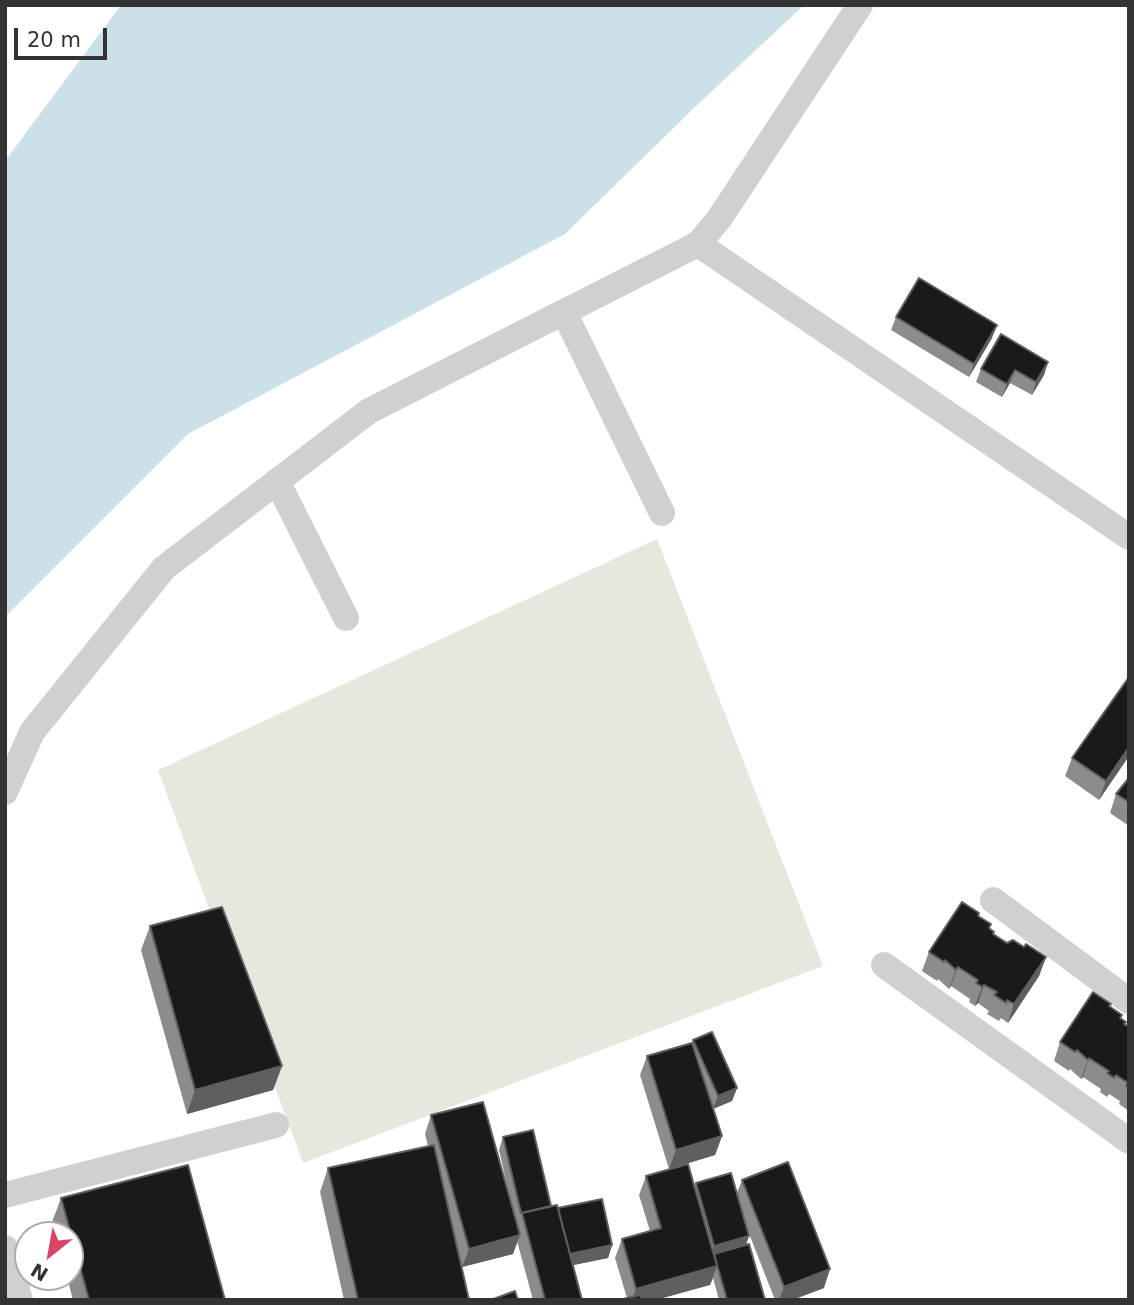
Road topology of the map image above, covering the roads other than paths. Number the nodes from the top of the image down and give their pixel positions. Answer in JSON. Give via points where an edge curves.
{"nodes":[{"id":1,"x":860,"y":5,"type":"edge"},
{"id":2,"x":698,"y":244,"type":"junction"},
{"id":3,"x":564,"y":312,"type":"junction"},
{"id":4,"x":277,"y":481,"type":"junction"},
{"id":5,"x":662,"y":513,"type":"dead end"},
{"id":6,"x":1129,"y":537,"type":"edge"},
{"id":7,"x":346,"y":618,"type":"dead end"},
{"id":8,"x":5,"y":792,"type":"edge"},
{"id":9,"x":993,"y":900,"type":"dead end"},
{"id":10,"x":884,"y":965,"type":"dead end"},
{"id":11,"x":1129,"y":1001,"type":"edge"},
{"id":12,"x":276,"y":1125,"type":"dead end"},
{"id":13,"x":1129,"y":1141,"type":"edge"},
{"id":14,"x":5,"y":1195,"type":"edge"},
{"id":15,"x":5,"y":1248,"type":"edge"},
{"id":16,"x":20,"y":1300,"type":"edge"}],
"edges":[{"from":1,"to":2,"type":"street"},
{"from":2,"to":3,"type":"street"},
{"from":2,"to":6,"type":"street"},
{"from":3,"to":4,"type":"street","via":[[369,411]]},
{"from":3,"to":5,"type":"street"},
{"from":4,"to":7,"type":"street"},
{"from":4,"to":8,"type":"street","via":[[164,568],[32,732]]},
{"from":9,"to":11,"type":"street"},
{"from":10,"to":13,"type":"street"},
{"from":12,"to":14,"type":"street"},
{"from":15,"to":16,"type":"street"}]}
